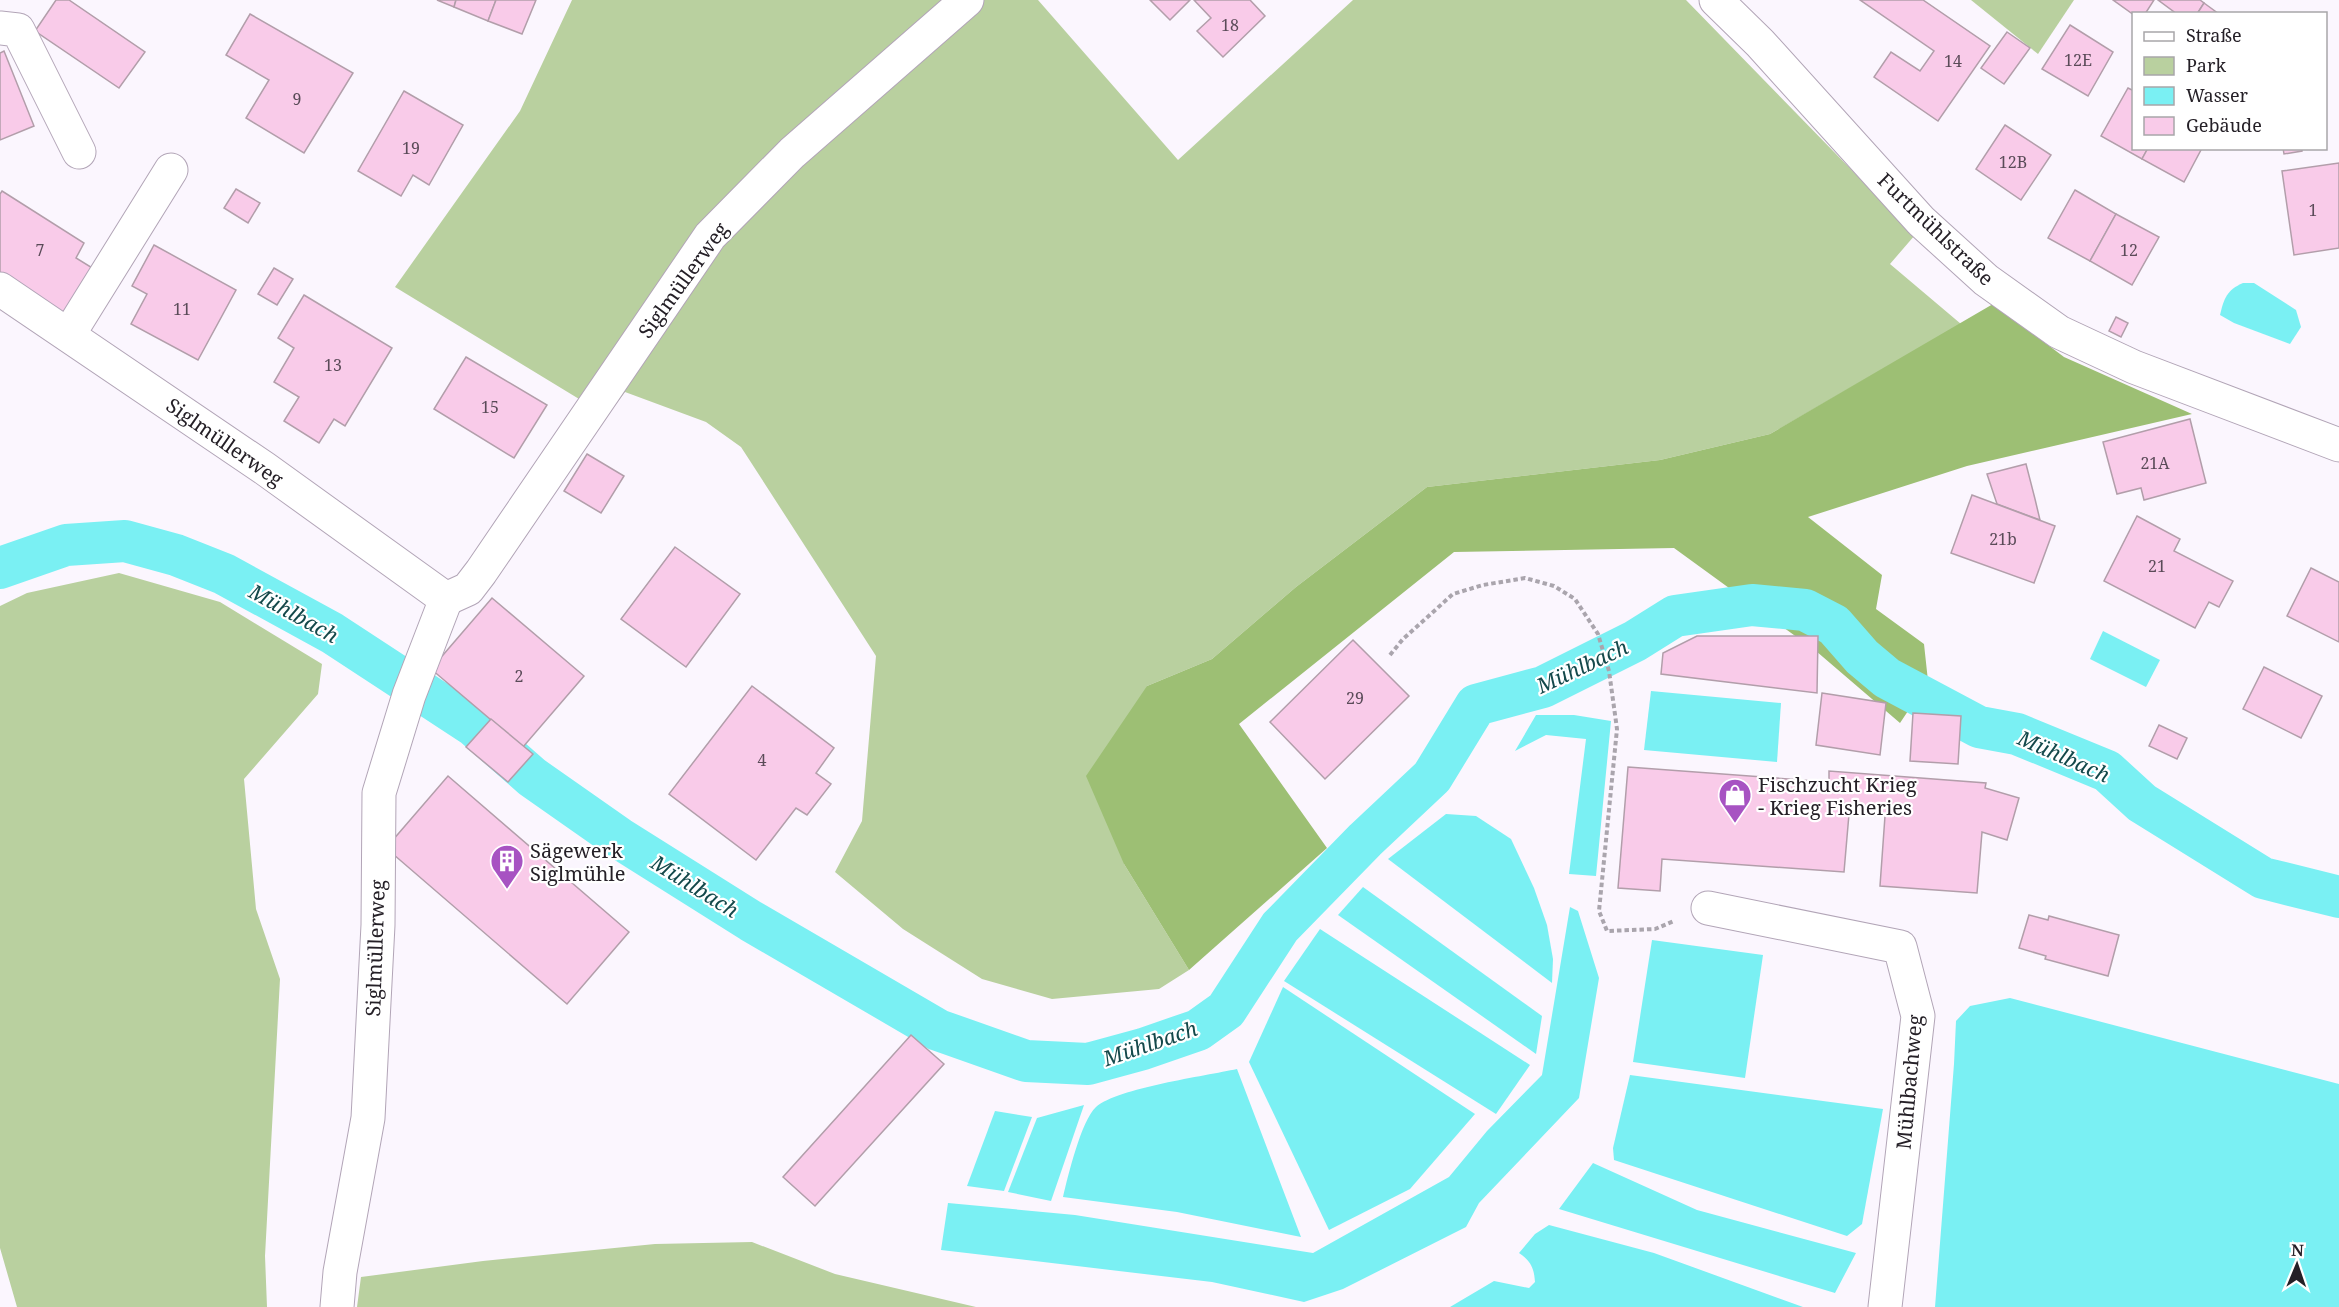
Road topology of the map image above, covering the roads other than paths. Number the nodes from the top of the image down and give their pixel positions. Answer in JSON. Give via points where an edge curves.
{"nodes":[{"id":1,"x":967,"y":0,"type":"edge"},
{"id":2,"x":1716,"y":0,"type":"edge"},
{"id":3,"x":0,"y":28,"type":"edge"},
{"id":4,"x":79,"y":152,"type":"dead end"},
{"id":5,"x":171,"y":170,"type":"dead end"},
{"id":6,"x":0,"y":289,"type":"edge"},
{"id":7,"x":69,"y":334,"type":"junction"},
{"id":8,"x":2339,"y":445,"type":"edge"},
{"id":9,"x":446,"y":599,"type":"junction"},
{"id":10,"x":1708,"y":908,"type":"road end"},
{"id":11,"x":337,"y":1307,"type":"edge"},
{"id":12,"x":1884,"y":1307,"type":"edge"}],
"edges":[{"from":1,"to":9,"type":"street","name":"Siglmüllerweg","via":[[792,153],[711,236],[482,572],[468,589]]},
{"from":2,"to":8,"type":"street","name":"Furtmühlstraße","via":[[1760,43],[1921,221],[1986,280],[2059,332],[2134,367]]},
{"from":3,"to":4,"type":"street","via":[[18,30]]},
{"from":5,"to":7,"type":"street"},
{"from":6,"to":7,"type":"street","name":"Siglmüllerweg"},
{"from":7,"to":9,"type":"street","name":"Siglmüllerweg"},
{"from":9,"to":11,"type":"street","name":"Siglmüllerweg","via":[[379,793],[378,925],[368,1118]]},
{"from":10,"to":12,"type":"street","name":"Mühlbachweg","via":[[1900,947],[1918,1016]]}]}
